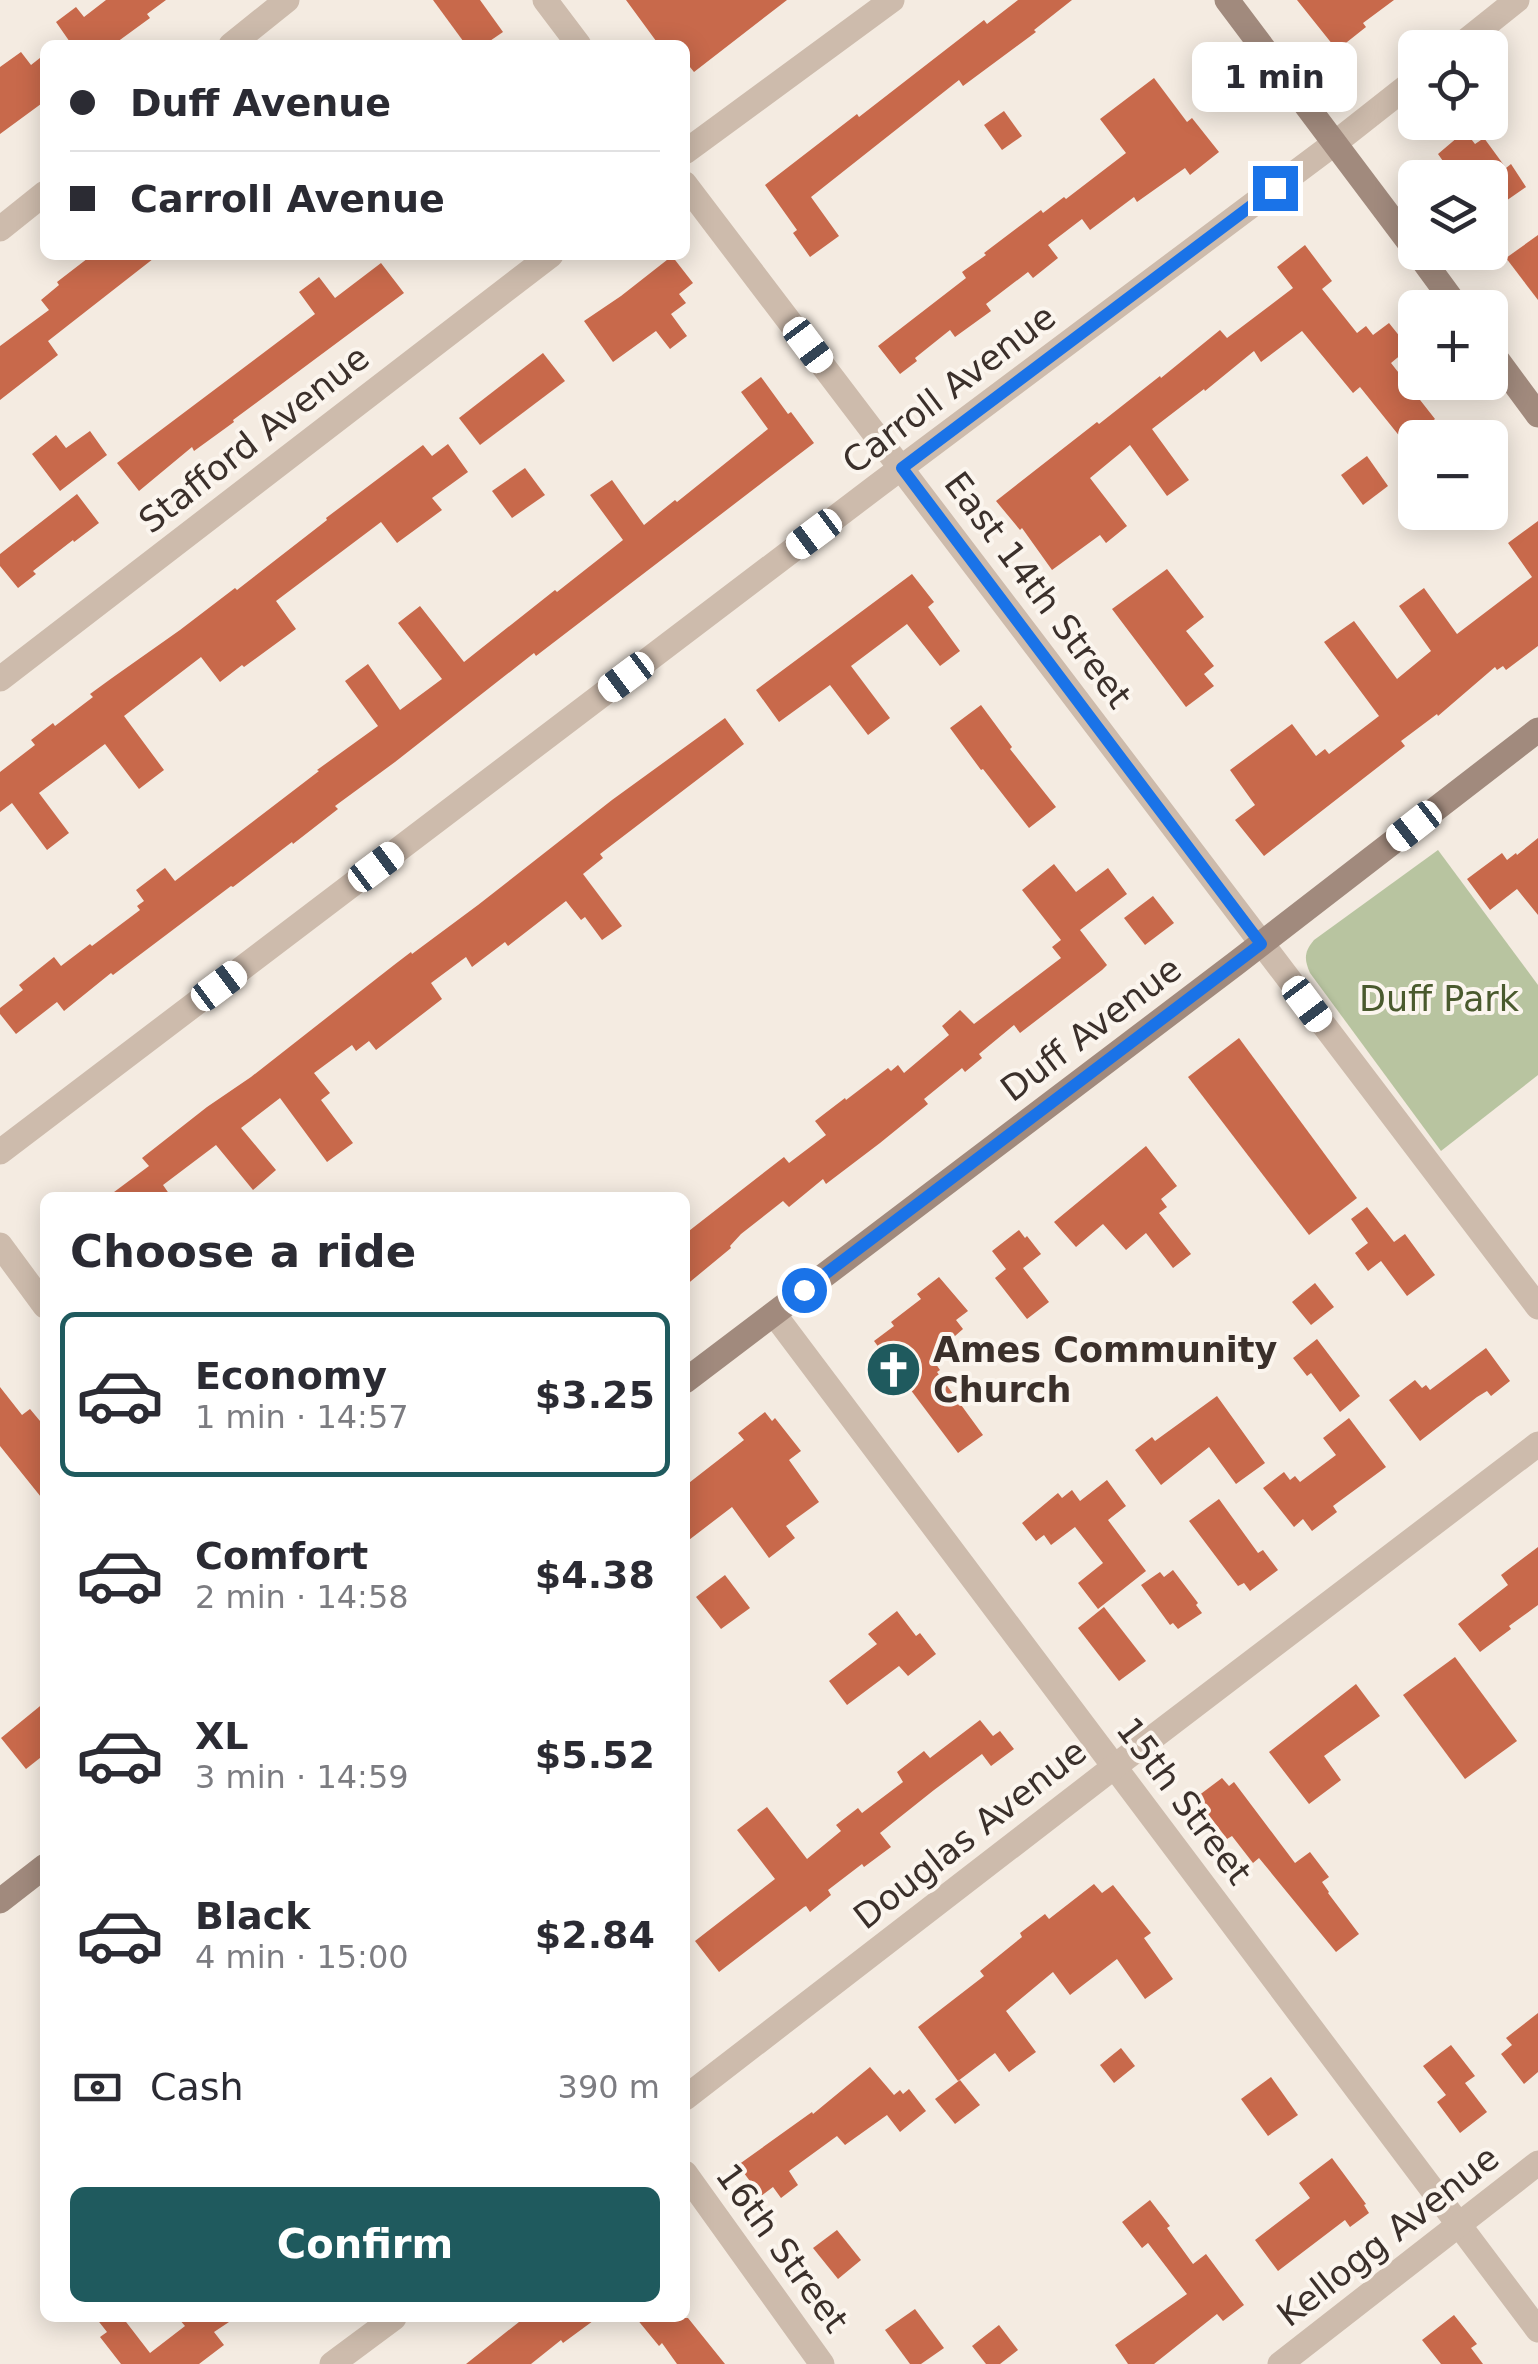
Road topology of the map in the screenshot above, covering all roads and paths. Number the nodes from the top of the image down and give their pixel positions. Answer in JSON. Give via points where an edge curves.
{"nodes":[{"id":1,"x":287,"y":0,"type":"edge"},
{"id":2,"x":545,"y":0,"type":"edge"},
{"id":3,"x":892,"y":0,"type":"edge"},
{"id":4,"x":1228,"y":0,"type":"edge"},
{"id":5,"x":1517,"y":0,"type":"edge"},
{"id":6,"x":1479,"y":30,"type":"edge"},
{"id":7,"x":237,"y":40,"type":"edge"},
{"id":8,"x":576,"y":40,"type":"edge"},
{"id":9,"x":1398,"y":93,"type":"edge"},
{"id":10,"x":1335,"y":143,"type":"junction"},
{"id":11,"x":690,"y":148,"type":"edge"},
{"id":12,"x":690,"y":191,"type":"edge"},
{"id":13,"x":40,"y":197,"type":"edge"},
{"id":14,"x":1398,"y":227,"type":"edge"},
{"id":15,"x":0,"y":229,"type":"edge"},
{"id":16,"x":545,"y":260,"type":"edge"},
{"id":17,"x":1508,"y":374,"type":"edge"},
{"id":18,"x":1538,"y":415,"type":"edge"},
{"id":19,"x":902,"y":468,"type":"junction"},
{"id":20,"x":0,"y":679,"type":"edge"},
{"id":21,"x":1538,"y":730,"type":"edge"},
{"id":22,"x":1261,"y":944,"type":"junction"},
{"id":23,"x":0,"y":1152,"type":"edge"},
{"id":24,"x":0,"y":1245,"type":"edge"},
{"id":25,"x":40,"y":1299,"type":"edge"},
{"id":26,"x":1538,"y":1307,"type":"edge"},
{"id":27,"x":774,"y":1314,"type":"junction"},
{"id":28,"x":690,"y":1377,"type":"edge"},
{"id":29,"x":1538,"y":1444,"type":"edge"},
{"id":30,"x":1114,"y":1766,"type":"junction"},
{"id":31,"x":40,"y":1870,"type":"edge"},
{"id":32,"x":0,"y":1900,"type":"edge"},
{"id":33,"x":690,"y":2094,"type":"edge"},
{"id":34,"x":1538,"y":2163,"type":"edge"},
{"id":35,"x":690,"y":2180,"type":"edge"},
{"id":36,"x":1459,"y":2224,"type":"junction"},
{"id":37,"x":389,"y":2322,"type":"edge"},
{"id":38,"x":1538,"y":2330,"type":"edge"},
{"id":39,"x":332,"y":2364,"type":"edge"},
{"id":40,"x":822,"y":2364,"type":"edge"},
{"id":41,"x":1280,"y":2364,"type":"edge"}],
"edges":[{"from":1,"to":7,"type":"street"},
{"from":2,"to":8,"type":"street"},
{"from":3,"to":11,"type":"street"},
{"from":4,"to":10,"type":"main road"},
{"from":5,"to":6,"type":"street"},
{"from":9,"to":10,"type":"street","name":"Carroll Avenue"},
{"from":10,"to":14,"type":"main road"},
{"from":10,"to":19,"type":"street","name":"Carroll Avenue"},
{"from":12,"to":19,"type":"street","name":"East 14th Street"},
{"from":13,"to":15,"type":"street"},
{"from":16,"to":20,"type":"street","name":"Stafford Avenue"},
{"from":17,"to":18,"type":"main road"},
{"from":19,"to":22,"type":"street","name":"East 14th Street"},
{"from":19,"to":23,"type":"street","name":"Carroll Avenue"},
{"from":21,"to":22,"type":"main road","name":"Duff Avenue"},
{"from":22,"to":26,"type":"street","name":"East 14th Street"},
{"from":22,"to":27,"type":"main road","name":"Duff Avenue"},
{"from":24,"to":25,"type":"street"},
{"from":27,"to":28,"type":"main road","name":"Duff Avenue"},
{"from":27,"to":30,"type":"street","name":"15th Street"},
{"from":29,"to":30,"type":"street","name":"Douglas Avenue"},
{"from":30,"to":33,"type":"street","name":"Douglas Avenue"},
{"from":30,"to":36,"type":"street","name":"15th Street"},
{"from":31,"to":32,"type":"main road"},
{"from":34,"to":36,"type":"street","name":"Kellogg Avenue"},
{"from":35,"to":40,"type":"street","name":"16th Street"},
{"from":36,"to":38,"type":"street","name":"15th Street"},
{"from":36,"to":41,"type":"street","name":"Kellogg Avenue"},
{"from":37,"to":39,"type":"street"}]}
